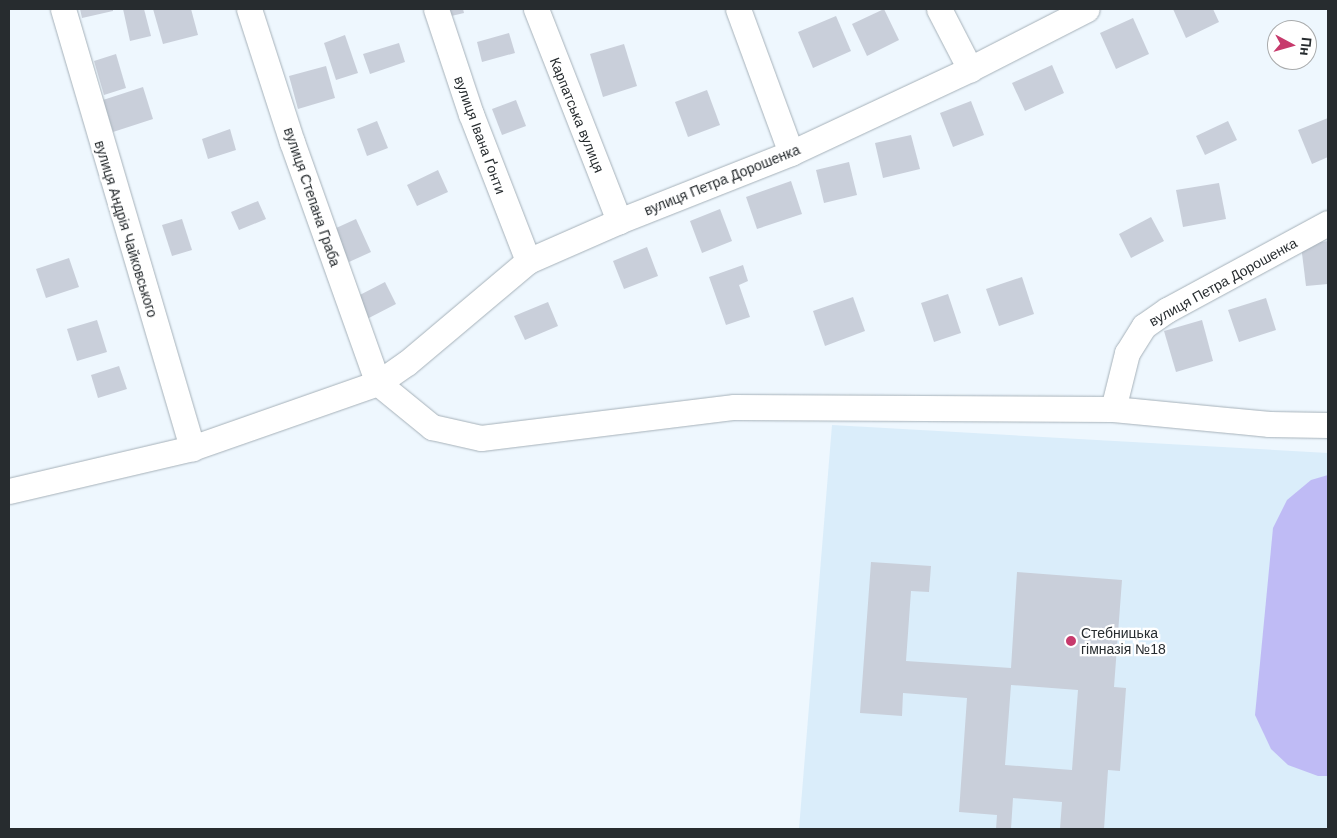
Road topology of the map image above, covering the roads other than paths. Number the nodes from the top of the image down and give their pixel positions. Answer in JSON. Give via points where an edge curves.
{"nodes":[{"id":1,"x":63,"y":9,"type":"edge"},
{"id":2,"x":249,"y":9,"type":"edge"},
{"id":3,"x":436,"y":9,"type":"edge"},
{"id":4,"x":536,"y":9,"type":"edge"},
{"id":5,"x":738,"y":9,"type":"edge"},
{"id":6,"x":939,"y":9,"type":"edge"},
{"id":7,"x":1087,"y":9,"type":"edge"},
{"id":8,"x":970,"y":69,"type":"junction"},
{"id":9,"x":791,"y":153,"type":"junction"},
{"id":10,"x":619,"y":220,"type":"junction"},
{"id":11,"x":1328,"y":223,"type":"edge"},
{"id":12,"x":528,"y":261,"type":"junction"},
{"id":13,"x":378,"y":383,"type":"junction"},
{"id":14,"x":1113,"y":409,"type":"junction"},
{"id":15,"x":1328,"y":425,"type":"edge"},
{"id":16,"x":192,"y":448,"type":"junction"},
{"id":17,"x":9,"y":492,"type":"edge"}],
"edges":[{"from":1,"to":16,"type":"street","name":"вулиця Андрія Чайковського"},
{"from":2,"to":13,"type":"street","name":"вулиця Степана Граба","via":[[292,142]]},
{"from":3,"to":12,"type":"street","name":"вулиця Івана Ґонти","via":[[471,114]]},
{"from":4,"to":10,"type":"street","name":"Карпатська вулиця"},
{"from":5,"to":9,"type":"street"},
{"from":6,"to":8,"type":"street"},
{"from":7,"to":8,"type":"street","name":"вулиця Петра Дорошенка"},
{"from":8,"to":9,"type":"street","name":"вулиця Петра Дорошенка"},
{"from":9,"to":10,"type":"street","name":"вулиця Петра Дорошенка"},
{"from":10,"to":12,"type":"street","name":"вулиця Петра Дорошенка"},
{"from":11,"to":14,"type":"street","name":"вулиця Петра Дорошенка","via":[[1167,310],[1144,326],[1127,353]]},
{"from":12,"to":13,"type":"street","name":"вулиця Петра Дорошенка","via":[[407,363]]},
{"from":13,"to":14,"type":"street","via":[[432,427],[480,438],[734,407]]},
{"from":13,"to":16,"type":"street","name":"вулиця Петра Дорошенка"},
{"from":14,"to":15,"type":"street","via":[[1269,424]]},
{"from":16,"to":17,"type":"street","name":"вулиця Петра Дорошенка"}]}
